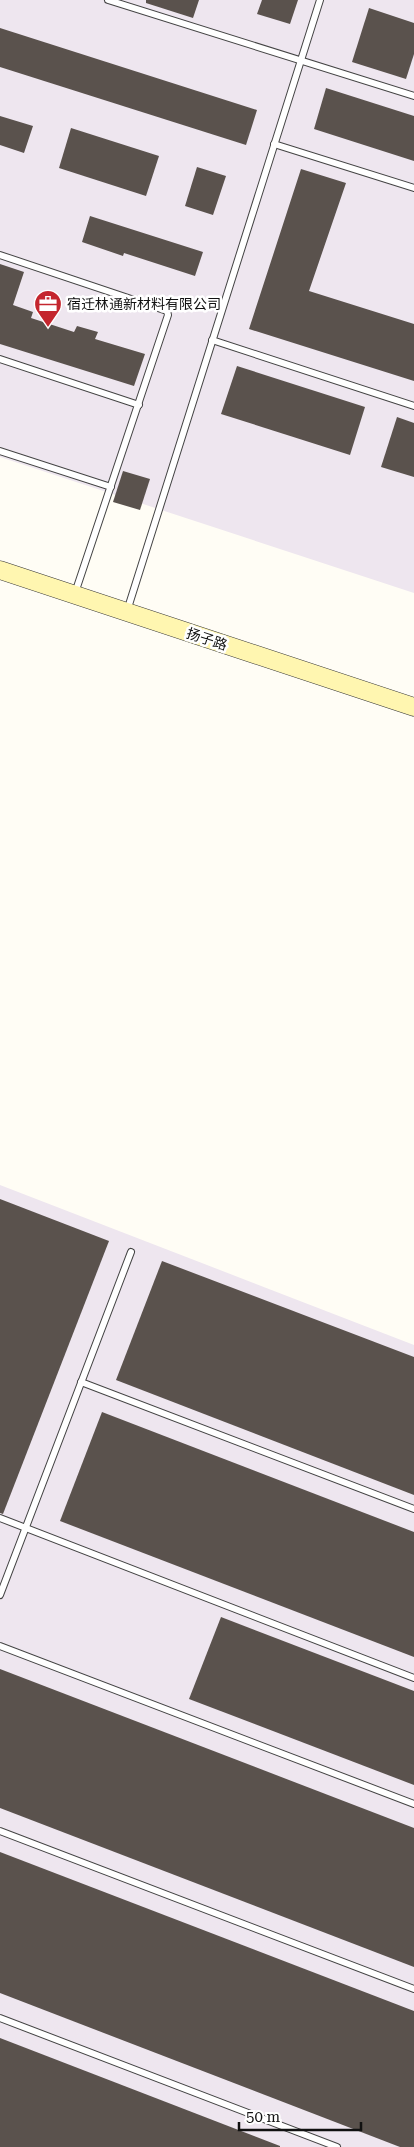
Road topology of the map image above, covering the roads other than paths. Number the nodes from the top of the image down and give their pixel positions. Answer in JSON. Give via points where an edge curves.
{"nodes":[{"id":1,"x":108,"y":0,"type":"edge"},
{"id":2,"x":320,"y":0,"type":"edge"},
{"id":3,"x":300,"y":60,"type":"junction"},
{"id":4,"x":414,"y":96,"type":"edge"},
{"id":5,"x":274,"y":144,"type":"junction"},
{"id":6,"x":414,"y":188,"type":"edge"},
{"id":7,"x":0,"y":255,"type":"edge"},
{"id":8,"x":212,"y":340,"type":"junction"},
{"id":9,"x":0,"y":359,"type":"edge"},
{"id":10,"x":139,"y":405,"type":"junction"},
{"id":11,"x":414,"y":406,"type":"edge"},
{"id":12,"x":0,"y":450,"type":"edge"},
{"id":13,"x":111,"y":487,"type":"junction"},
{"id":14,"x":0,"y":570,"type":"edge"},
{"id":15,"x":74,"y":594,"type":"junction"},
{"id":16,"x":126,"y":612,"type":"junction"},
{"id":17,"x":414,"y":707,"type":"edge"},
{"id":18,"x":131,"y":1252,"type":"dead end"},
{"id":19,"x":81,"y":1382,"type":"junction"},
{"id":20,"x":414,"y":1509,"type":"edge"},
{"id":21,"x":0,"y":1518,"type":"edge"},
{"id":22,"x":25,"y":1528,"type":"junction"},
{"id":23,"x":0,"y":1595,"type":"edge"},
{"id":24,"x":0,"y":1646,"type":"edge"},
{"id":25,"x":414,"y":1678,"type":"edge"},
{"id":26,"x":414,"y":1804,"type":"edge"},
{"id":27,"x":0,"y":1831,"type":"edge"},
{"id":28,"x":414,"y":1989,"type":"edge"},
{"id":29,"x":0,"y":2018,"type":"edge"},
{"id":30,"x":337,"y":2147,"type":"edge"}],
"edges":[{"from":1,"to":3,"type":"lane"},
{"from":2,"to":3,"type":"lane"},
{"from":3,"to":4,"type":"lane"},
{"from":3,"to":5,"type":"lane"},
{"from":5,"to":6,"type":"lane"},
{"from":5,"to":8,"type":"lane"},
{"from":7,"to":10,"type":"lane","via":[[167,311],[168,320]]},
{"from":8,"to":11,"type":"lane"},
{"from":8,"to":16,"type":"lane"},
{"from":9,"to":10,"type":"lane"},
{"from":10,"to":13,"type":"lane"},
{"from":12,"to":13,"type":"lane"},
{"from":13,"to":15,"type":"lane"},
{"from":14,"to":15,"type":"street","name":"扬子路"},
{"from":15,"to":16,"type":"street","name":"扬子路"},
{"from":16,"to":17,"type":"street","name":"扬子路"},
{"from":18,"to":19,"type":"lane"},
{"from":19,"to":20,"type":"lane"},
{"from":19,"to":22,"type":"lane"},
{"from":21,"to":22,"type":"lane"},
{"from":22,"to":23,"type":"lane"},
{"from":22,"to":25,"type":"lane"},
{"from":24,"to":26,"type":"lane"},
{"from":27,"to":28,"type":"lane"},
{"from":29,"to":30,"type":"lane"}]}
